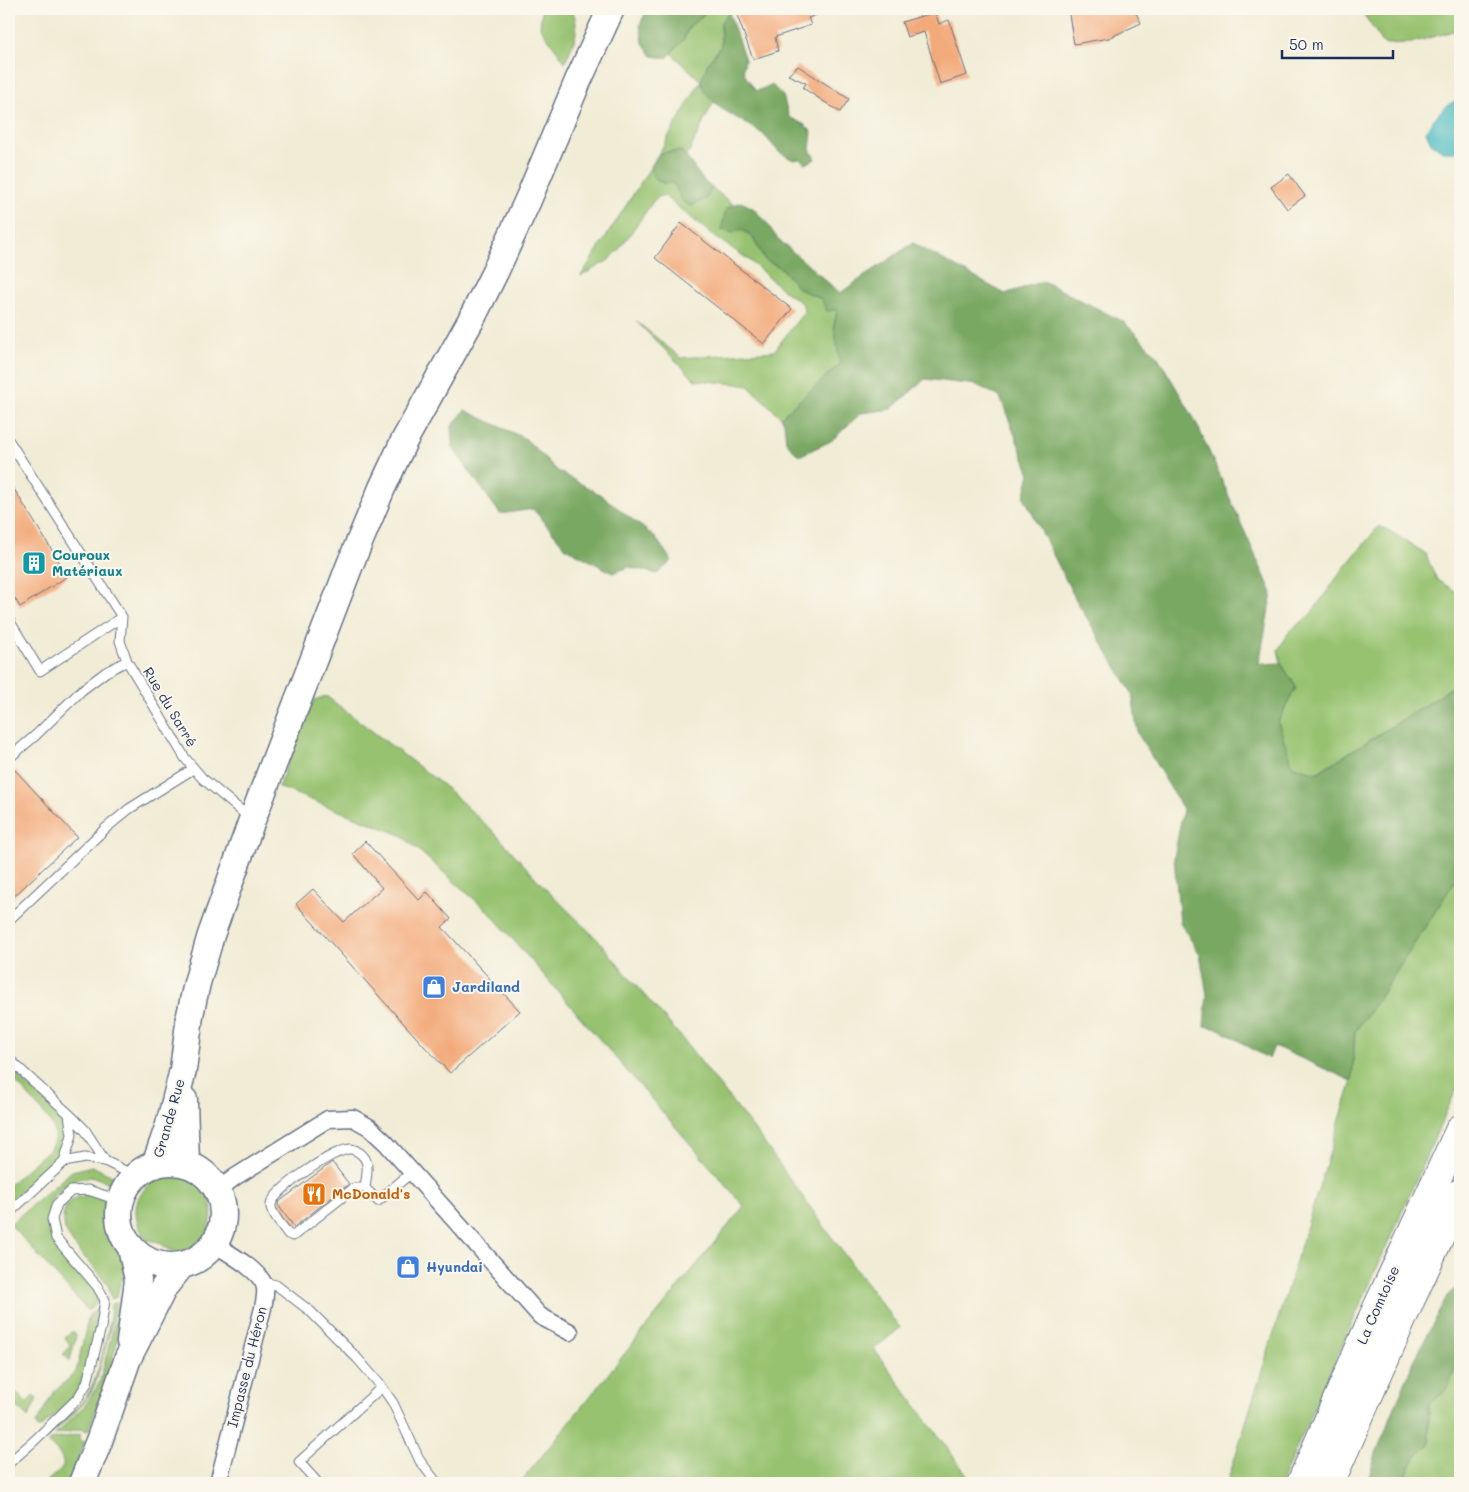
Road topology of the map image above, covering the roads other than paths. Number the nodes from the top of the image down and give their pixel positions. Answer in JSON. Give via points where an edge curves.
{"nodes":[{"id":1,"x":612,"y":9,"type":"edge"},
{"id":2,"x":9,"y":441,"type":"edge"},
{"id":3,"x":122,"y":617,"type":"junction"},
{"id":4,"x":9,"y":620,"type":"edge"},
{"id":5,"x":127,"y":661,"type":"junction"},
{"id":6,"x":9,"y":758,"type":"edge"},
{"id":7,"x":193,"y":768,"type":"junction"},
{"id":8,"x":252,"y":820,"type":"junction"},
{"id":9,"x":9,"y":920,"type":"edge"},
{"id":10,"x":9,"y":1059,"type":"edge"},
{"id":11,"x":182,"y":1070,"type":"junction"},
{"id":12,"x":69,"y":1114,"type":"junction"},
{"id":13,"x":1460,"y":1129,"type":"edge"},
{"id":14,"x":105,"y":1161,"type":"junction"},
{"id":15,"x":64,"y":1162,"type":"junction"},
{"id":16,"x":186,"y":1164,"type":"junction"},
{"id":17,"x":145,"y":1171,"type":"junction"},
{"id":18,"x":412,"y":1172,"type":"junction"},
{"id":19,"x":365,"y":1188,"type":"junction"},
{"id":20,"x":218,"y":1190,"type":"junction"},
{"id":21,"x":1460,"y":1193,"type":"edge"},
{"id":22,"x":121,"y":1201,"type":"junction"},
{"id":23,"x":9,"y":1213,"type":"edge"},
{"id":24,"x":1460,"y":1217,"type":"edge"},
{"id":25,"x":214,"y":1244,"type":"junction"},
{"id":26,"x":131,"y":1248,"type":"junction"},
{"id":27,"x":181,"y":1266,"type":"junction"},
{"id":28,"x":262,"y":1282,"type":"junction"},
{"id":29,"x":570,"y":1332,"type":"dead end"},
{"id":30,"x":128,"y":1358,"type":"junction"},
{"id":31,"x":382,"y":1387,"type":"junction"},
{"id":32,"x":9,"y":1462,"type":"edge"},
{"id":33,"x":82,"y":1483,"type":"edge"},
{"id":34,"x":218,"y":1483,"type":"edge"},
{"id":35,"x":318,"y":1483,"type":"edge"},
{"id":36,"x":436,"y":1483,"type":"edge"},
{"id":37,"x":1300,"y":1483,"type":"edge"},
{"id":38,"x":1330,"y":1483,"type":"edge"},
{"id":39,"x":1349,"y":1483,"type":"edge"}],
"edges":[{"from":1,"to":8,"type":"main road","name":"Grande Rue","via":[[495,272],[382,488]]},
{"from":2,"to":3,"type":"lane"},
{"from":3,"to":4,"type":"lane","via":[[40,671]]},
{"from":3,"to":5,"type":"lane","via":[[120,641]]},
{"from":5,"to":6,"type":"lane","name":"Rue du Sarré","via":[[82,690]]},
{"from":5,"to":7,"type":"lane","name":"Rue du Sarré"},
{"from":7,"to":8,"type":"lane","name":"Rue du Sarré"},
{"from":7,"to":9,"type":"lane","name":"Rue du Sarré","via":[[129,809]]},
{"from":8,"to":11,"type":"main road","name":"Grande Rue","via":[[197,983]]},
{"from":10,"to":12,"type":"lane"},
{"from":11,"to":16,"type":"main road","name":"Grande Rue"},
{"from":11,"to":17,"type":"main road","name":"Grande Rue","via":[[169,1125]]},
{"from":12,"to":14,"type":"lane","via":[[85,1130]]},
{"from":12,"to":15,"type":"lane","via":[[72,1135]]},
{"from":13,"to":37,"type":"highway","name":"La Comtoise"},
{"from":14,"to":15,"type":"lane","via":[[84,1158]]},
{"from":14,"to":17,"type":"lane"},
{"from":15,"to":23,"type":"lane"},
{"from":16,"to":17,"type":"main road","via":[[170,1162]]},
{"from":16,"to":20,"type":"main road","via":[[210,1178]]},
{"from":17,"to":22,"type":"main road","via":[[126,1188]]},
{"from":18,"to":19,"type":"lane","via":[[378,1202]]},
{"from":18,"to":20,"type":"street","via":[[369,1127],[353,1118],[328,1119]]},
{"from":18,"to":29,"type":"street","via":[[540,1316]]},
{"from":19,"to":19,"type":"lane","via":[[366,1160],[358,1151],[350,1149],[301,1174],[274,1197],[271,1210],[288,1234],[293,1236],[354,1188]]},
{"from":20,"to":25,"type":"main road","via":[[224,1218]]},
{"from":21,"to":38,"type":"highway","name":"La Comtoise"},
{"from":22,"to":26,"type":"main road","via":[[119,1218]]},
{"from":22,"to":32,"type":"lane","via":[[88,1190],[71,1191],[57,1204],[52,1219],[56,1238],[105,1300],[101,1327],[87,1382],[78,1398]]},
{"from":24,"to":39,"type":"highway","via":[[1388,1379]]},
{"from":25,"to":27,"type":"main road","via":[[194,1262]]},
{"from":25,"to":28,"type":"street","via":[[246,1264]]},
{"from":26,"to":27,"type":"main road","via":[[154,1263]]},
{"from":26,"to":30,"type":"main road","via":[[138,1280]]},
{"from":27,"to":30,"type":"main road","via":[[164,1287]]},
{"from":28,"to":31,"type":"lane","via":[[276,1286],[310,1311]]},
{"from":28,"to":34,"type":"street","name":"Impasse du Héron","via":[[265,1288],[263,1308]]},
{"from":30,"to":33,"type":"main road"},
{"from":31,"to":35,"type":"lane","via":[[299,1462]]},
{"from":31,"to":36,"type":"lane","via":[[420,1461]]}]}
